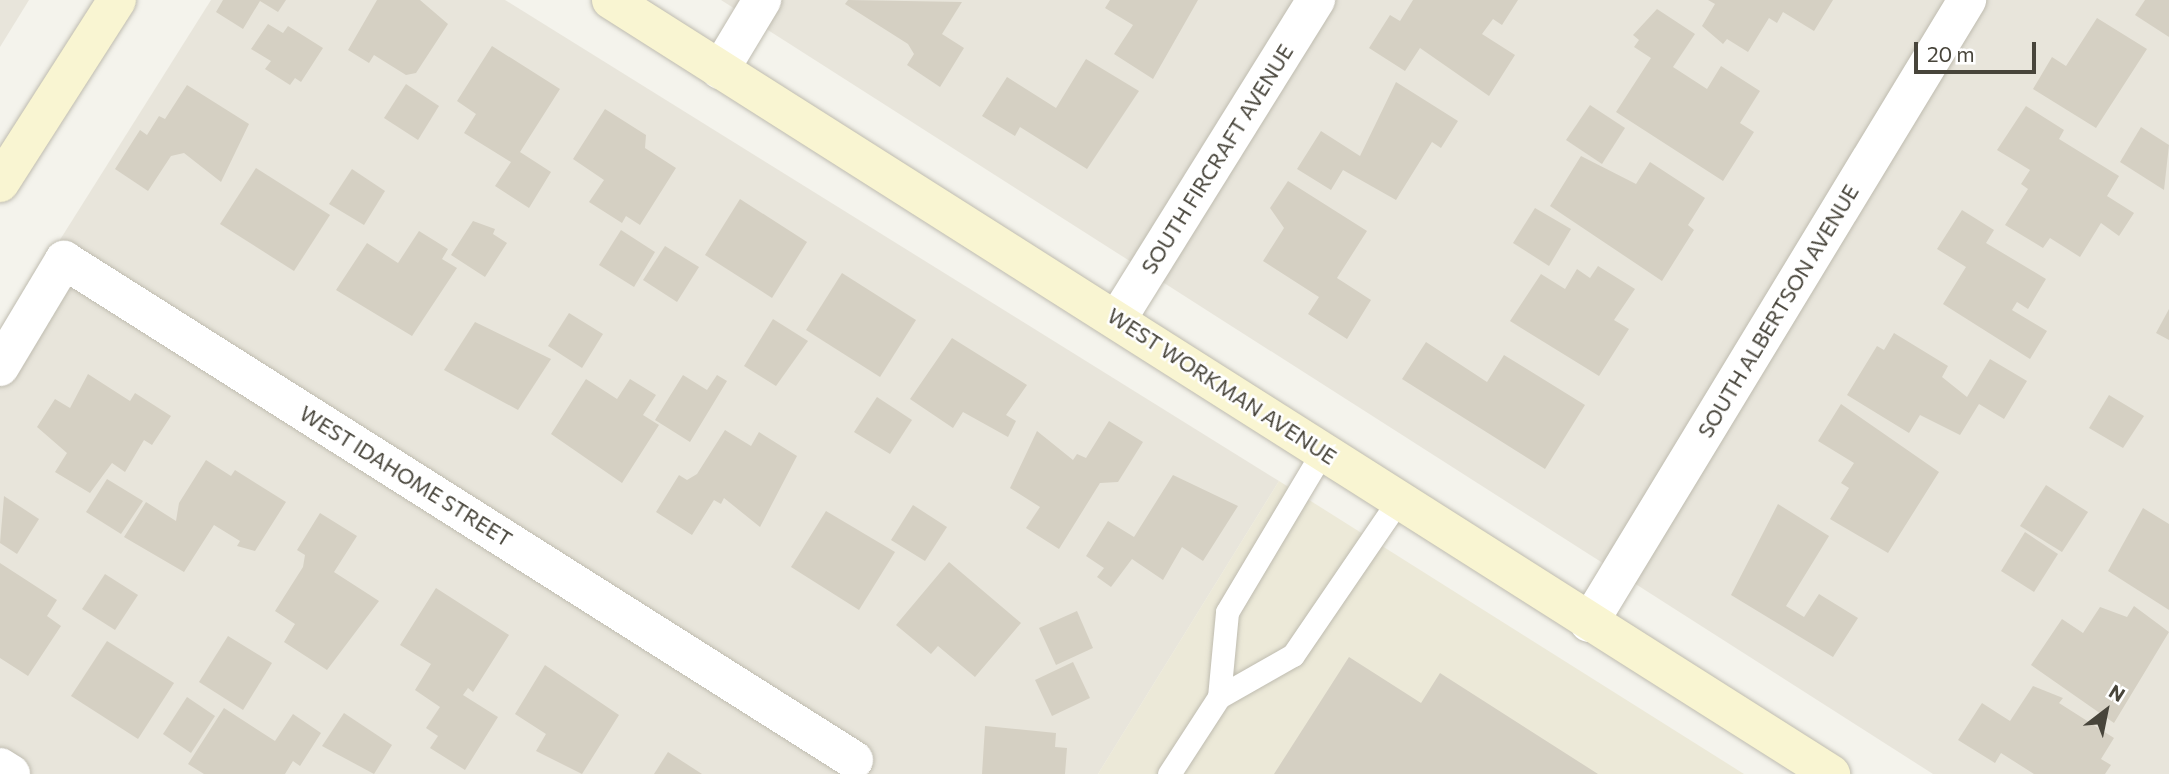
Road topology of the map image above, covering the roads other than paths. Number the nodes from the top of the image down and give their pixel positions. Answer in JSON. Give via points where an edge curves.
{"nodes":[{"id":1,"x":117,"y":0,"type":"edge"},
{"id":2,"x":611,"y":0,"type":"edge"},
{"id":3,"x":762,"y":0,"type":"edge"},
{"id":4,"x":1316,"y":0,"type":"edge"},
{"id":5,"x":1967,"y":0,"type":"edge"},
{"id":6,"x":720,"y":70,"type":"junction"},
{"id":7,"x":0,"y":183,"type":"edge"},
{"id":8,"x":1118,"y":318,"type":"junction"},
{"id":9,"x":0,"y":368,"type":"edge"},
{"id":10,"x":1323,"y":451,"type":"junction"},
{"id":11,"x":1398,"y":501,"type":"junction"},
{"id":12,"x":1589,"y":623,"type":"junction"},
{"id":13,"x":1219,"y":696,"type":"junction"},
{"id":14,"x":854,"y":760,"type":"dead end"},
{"id":15,"x":0,"y":767,"type":"edge"},
{"id":16,"x":1812,"y":769,"type":"edge"},
{"id":17,"x":11,"y":774,"type":"edge"},
{"id":18,"x":1168,"y":774,"type":"edge"}],
"edges":[{"from":1,"to":7,"type":"street"},
{"from":2,"to":6,"type":"street","name":"WEST WORKMAN AVENUE"},
{"from":3,"to":6,"type":"street"},
{"from":4,"to":8,"type":"street","name":"SOUTH FIRCRAFT AVENUE"},
{"from":5,"to":12,"type":"street","name":"SOUTH ALBERTSON AVENUE"},
{"from":6,"to":8,"type":"street","name":"WEST WORKMAN AVENUE"},
{"from":8,"to":10,"type":"street","name":"WEST WORKMAN AVENUE"},
{"from":9,"to":14,"type":"street","name":"WEST IDAHOME STREET","via":[[64,260]]},
{"from":10,"to":11,"type":"street","name":"WEST WORKMAN AVENUE"},
{"from":10,"to":13,"type":"lane","via":[[1227,612]]},
{"from":11,"to":12,"type":"street","name":"WEST WORKMAN AVENUE"},
{"from":11,"to":13,"type":"lane","via":[[1293,655]]},
{"from":12,"to":16,"type":"street","name":"WEST WORKMAN AVENUE"},
{"from":13,"to":18,"type":"lane"},
{"from":15,"to":17,"type":"street"}]}
